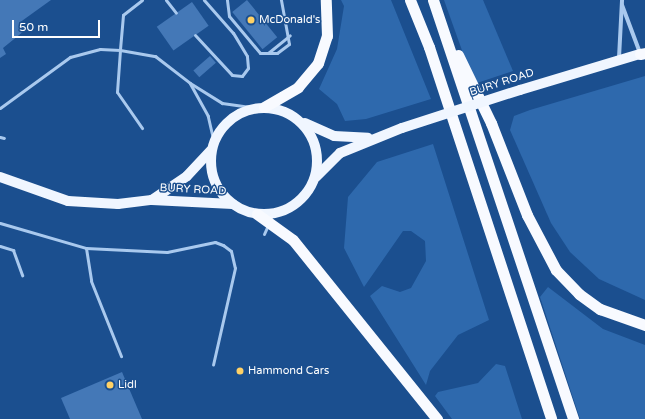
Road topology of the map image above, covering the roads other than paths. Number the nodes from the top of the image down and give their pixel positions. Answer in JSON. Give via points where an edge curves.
{"nodes":[{"id":1,"x":142,"y":0,"type":"edge"},
{"id":2,"x":166,"y":0,"type":"edge"},
{"id":3,"x":204,"y":0,"type":"edge"},
{"id":4,"x":228,"y":0,"type":"edge"},
{"id":5,"x":281,"y":0,"type":"edge"},
{"id":6,"x":326,"y":0,"type":"edge"},
{"id":7,"x":410,"y":0,"type":"edge"},
{"id":8,"x":433,"y":0,"type":"edge"},
{"id":9,"x":617,"y":0,"type":"edge"},
{"id":10,"x":622,"y":2,"type":"edge"},
{"id":11,"x":176,"y":13,"type":"dead end"},
{"id":12,"x":443,"y":28,"type":"junction"},
{"id":13,"x":195,"y":35,"type":"dead end"},
{"id":14,"x":290,"y":35,"type":"junction"},
{"id":15,"x":120,"y":50,"type":"junction"},
{"id":16,"x":268,"y":53,"type":"junction"},
{"id":17,"x":643,"y":54,"type":"edge"},
{"id":18,"x":618,"y":58,"type":"junction"},
{"id":19,"x":190,"y":83,"type":"junction"},
{"id":20,"x":0,"y":108,"type":"edge"},
{"id":21,"x":260,"y":108,"type":"junction"},
{"id":22,"x":298,"y":120,"type":"junction"},
{"id":23,"x":142,"y":128,"type":"dead end"},
{"id":24,"x":0,"y":136,"type":"edge"},
{"id":25,"x":4,"y":138,"type":"dead end"},
{"id":26,"x":372,"y":138,"type":"junction"},
{"id":27,"x":214,"y":145,"type":"junction"},
{"id":28,"x":0,"y":177,"type":"edge"},
{"id":29,"x":315,"y":178,"type":"junction"},
{"id":30,"x":152,"y":200,"type":"junction"},
{"id":31,"x":233,"y":204,"type":"junction"},
{"id":32,"x":257,"y":214,"type":"joint"},
{"id":33,"x":271,"y":217,"type":"junction"},
{"id":34,"x":0,"y":223,"type":"edge"},
{"id":35,"x":264,"y":234,"type":"dead end"},
{"id":36,"x":0,"y":246,"type":"edge"},
{"id":37,"x":86,"y":248,"type":"junction"},
{"id":38,"x":22,"y":275,"type":"dead end"},
{"id":39,"x":645,"y":325,"type":"edge"},
{"id":40,"x":121,"y":356,"type":"dead end"},
{"id":41,"x":213,"y":365,"type":"dead end"},
{"id":42,"x":437,"y":419,"type":"edge"},
{"id":43,"x":550,"y":419,"type":"edge"},
{"id":44,"x":573,"y":419,"type":"edge"}],
"edges":[{"from":1,"to":15,"type":"lane","via":[[121,19]]},
{"from":2,"to":11,"type":"lane"},
{"from":3,"to":13,"type":"lane","via":[[233,33],[247,56],[248,68],[242,76],[232,75]]},
{"from":4,"to":16,"type":"lane","via":[[229,16],[260,53]]},
{"from":5,"to":14,"type":"lane"},
{"from":6,"to":21,"type":"highway","via":[[327,36],[318,63],[298,87]]},
{"from":7,"to":43,"type":"highway","via":[[429,47]]},
{"from":8,"to":12,"type":"highway"},
{"from":9,"to":10,"type":"street"},
{"from":10,"to":17,"type":"street"},
{"from":10,"to":18,"type":"street"},
{"from":12,"to":39,"type":"highway","via":[[474,84],[527,215],[556,270],[578,294],[600,309]]},
{"from":12,"to":44,"type":"highway"},
{"from":14,"to":16,"type":"lane"},
{"from":14,"to":16,"type":"lane","via":[[289,44],[277,53]]},
{"from":15,"to":19,"type":"lane","via":[[160,59]]},
{"from":15,"to":20,"type":"lane","via":[[100,49],[70,56]]},
{"from":15,"to":23,"type":"lane","via":[[116,92]]},
{"from":17,"to":18,"type":"main road","name":"BURY ROAD"},
{"from":18,"to":26,"type":"main road","name":"BURY ROAD","bridge":true},
{"from":19,"to":21,"type":"lane","via":[[222,103]]},
{"from":19,"to":27,"type":"lane","via":[[208,116]]},
{"from":21,"to":22,"type":"main road","via":[[282,110]]},
{"from":21,"to":27,"type":"main road","via":[[229,121]]},
{"from":22,"to":26,"type":"main road","name":"BURY ROAD","via":[[334,136]]},
{"from":22,"to":29,"type":"main road","via":[[314,140],[317,166]]},
{"from":24,"to":25,"type":"lane"},
{"from":26,"to":29,"type":"main road","name":"BURY ROAD","via":[[335,156]]},
{"from":27,"to":30,"type":"main road","name":"BURY ROAD","via":[[198,167]]},
{"from":27,"to":31,"type":"main road","via":[[211,168],[215,182]]},
{"from":28,"to":30,"type":"main road","name":"BURY ROAD","via":[[68,201],[118,204]]},
{"from":29,"to":33,"type":"main road","via":[[298,202]]},
{"from":30,"to":31,"type":"main road","name":"BURY ROAD"},
{"from":31,"to":32,"type":"main road"},
{"from":32,"to":33,"type":"highway"},
{"from":33,"to":35,"type":"lane"},
{"from":33,"to":42,"type":"highway","via":[[305,254]]},
{"from":34,"to":37,"type":"lane"},
{"from":36,"to":38,"type":"lane","via":[[13,250]]},
{"from":37,"to":40,"type":"lane","via":[[91,281]]},
{"from":37,"to":41,"type":"lane","via":[[167,252],[215,242],[231,251],[235,268]]}]}
